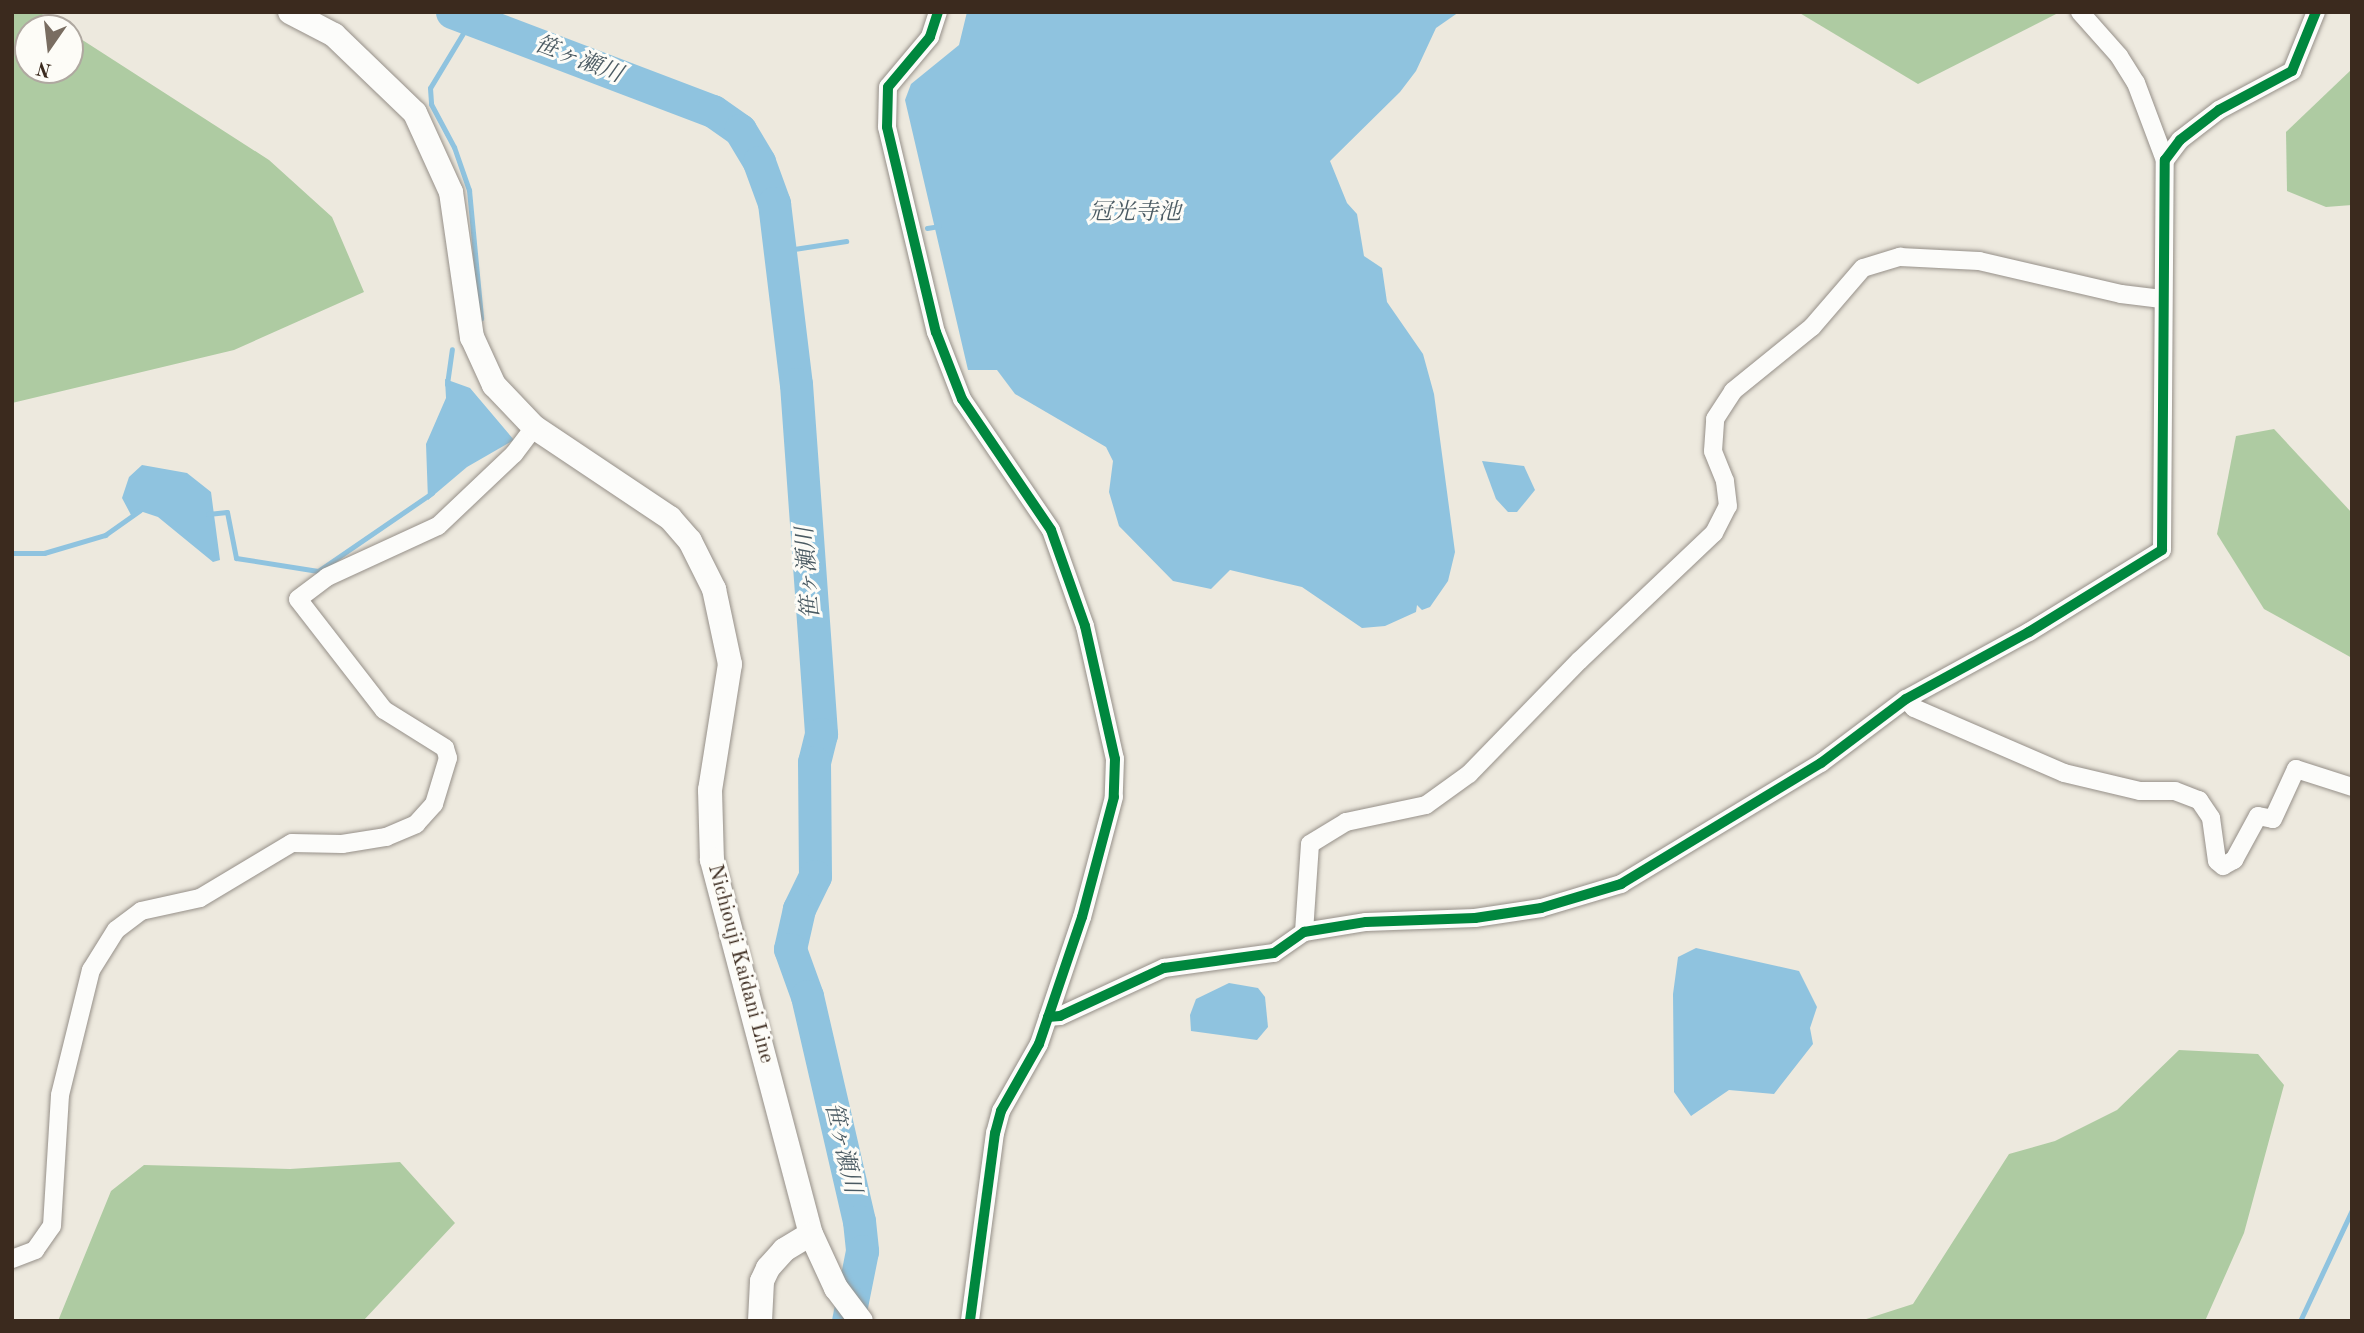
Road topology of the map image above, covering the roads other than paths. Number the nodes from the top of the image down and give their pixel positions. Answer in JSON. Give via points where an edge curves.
{"nodes":[{"id":1,"x":290,"y":12,"type":"edge"},
{"id":2,"x":938,"y":12,"type":"edge"},
{"id":3,"x":2080,"y":12,"type":"edge"},
{"id":4,"x":2316,"y":12,"type":"edge"},
{"id":5,"x":2165,"y":160,"type":"junction"},
{"id":6,"x":2162,"y":299,"type":"junction"},
{"id":7,"x":534,"y":427,"type":"junction"},
{"id":8,"x":1906,"y":699,"type":"junction"},
{"id":9,"x":2352,"y":787,"type":"edge"},
{"id":10,"x":1304,"y":932,"type":"junction"},
{"id":11,"x":1048,"y":1017,"type":"junction"},
{"id":12,"x":811,"y":1234,"type":"junction"},
{"id":13,"x":12,"y":1259,"type":"edge"},
{"id":14,"x":760,"y":1321,"type":"edge"},
{"id":15,"x":861,"y":1321,"type":"edge"},
{"id":16,"x":970,"y":1321,"type":"edge"}],
"edges":[{"from":1,"to":7,"type":"main road","name":"Nichiouji Kaidani Line","via":[[334,35],[415,113],[451,192],[472,337],[494,385]]},
{"from":2,"to":11,"type":"street","via":[[930,37],[888,87],[884,102],[890,140],[936,332],[962,399],[1051,530],[1085,626],[1115,758],[1114,797]]},
{"from":3,"to":5,"type":"street","via":[[2136,83]]},
{"from":4,"to":5,"type":"street","via":[[2292,72],[2219,110],[2180,140]]},
{"from":5,"to":6,"type":"street"},
{"from":6,"to":8,"type":"street","via":[[2162,550],[2029,632]]},
{"from":6,"to":10,"type":"street","via":[[2121,295],[1979,261],[1900,257],[1863,268],[1812,327],[1733,391],[1715,419],[1713,451],[1725,481],[1728,506],[1714,533],[1469,774],[1426,805],[1346,822],[1310,844]]},
{"from":7,"to":12,"type":"main road","name":"Nichiouji Kaidani Line","via":[[670,518],[690,541],[714,589],[730,664],[710,790],[712,860]]},
{"from":7,"to":13,"type":"street","via":[[514,454],[438,526],[327,577],[298,599],[384,710],[445,748],[447,758],[434,804],[416,824],[386,837],[342,844],[292,843],[200,898],[141,911],[116,930],[91,970],[60,1094],[52,1226],[35,1250]]},
{"from":8,"to":9,"type":"street","via":[[1913,708],[2064,773],[2140,791],[2175,791],[2199,800],[2211,818],[2217,861],[2223,866],[2234,860],[2249,825],[2258,816],[2273,819],[2296,769]]},
{"from":8,"to":10,"type":"street","via":[[1821,763],[1621,884],[1541,908],[1475,918],[1366,922]]},
{"from":10,"to":11,"type":"street","via":[[1274,953],[1164,968],[1060,1016]]},
{"from":11,"to":16,"type":"street","via":[[1040,1044],[1001,1111],[995,1133]]},
{"from":12,"to":14,"type":"main road","via":[[784,1250],[768,1268],[762,1281]]},
{"from":12,"to":15,"type":"main road","name":"Nichiouji Kaidani Line","via":[[836,1288]]}]}
